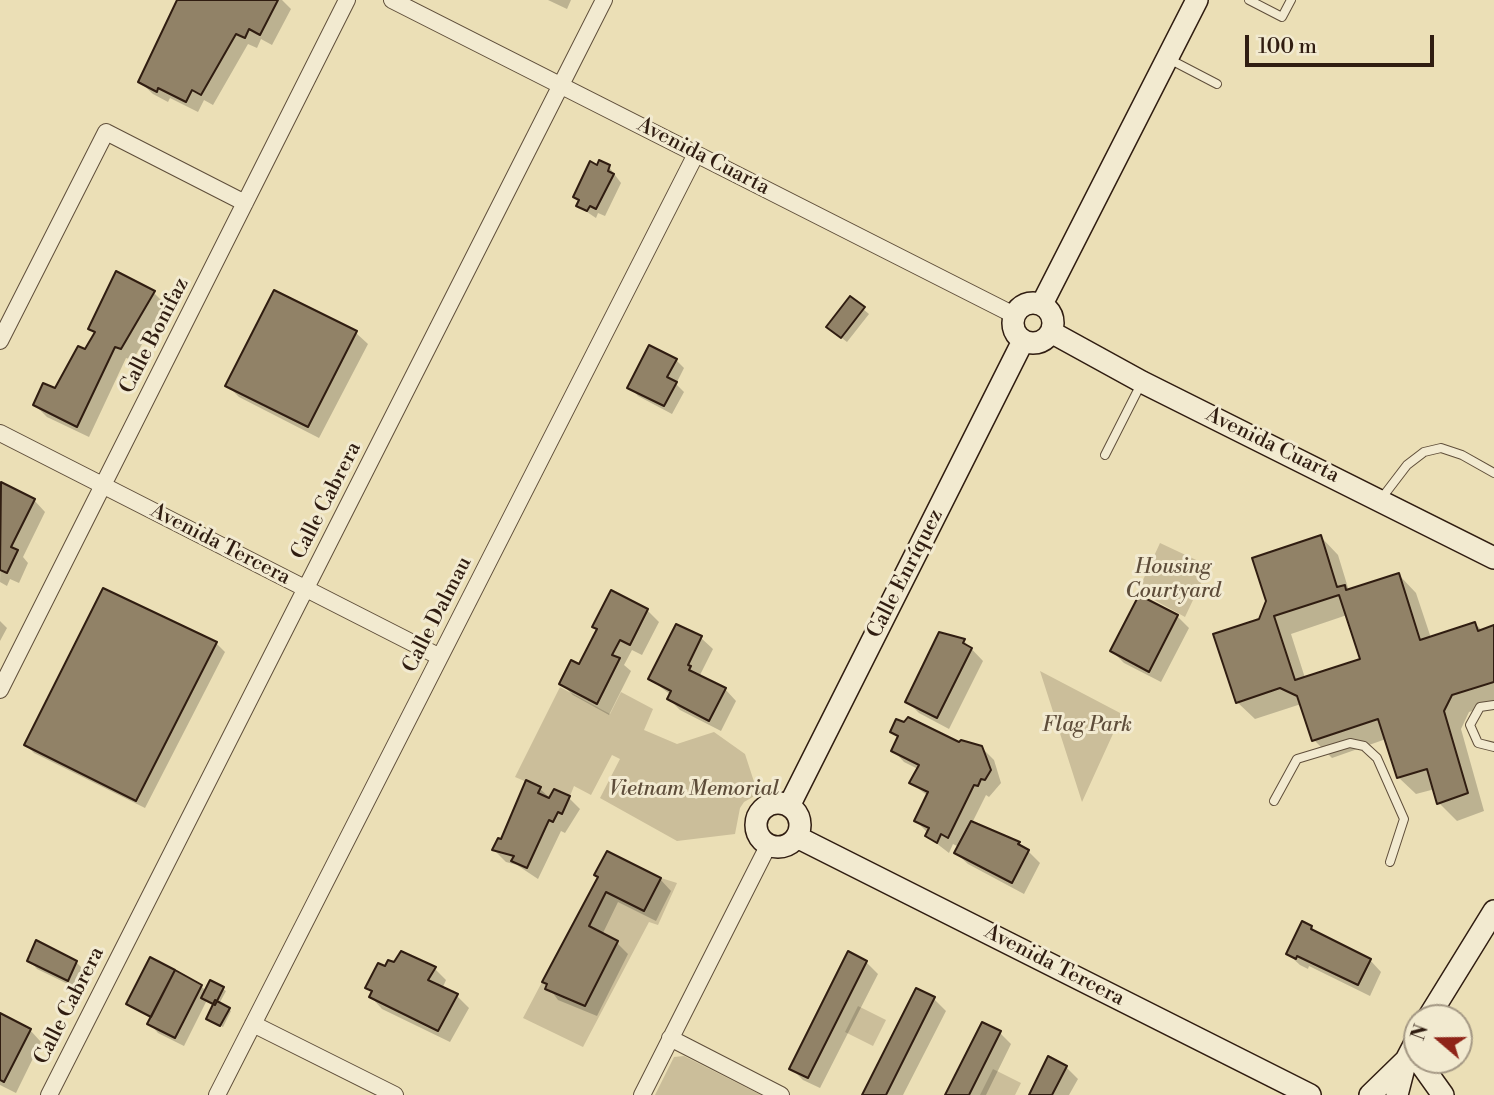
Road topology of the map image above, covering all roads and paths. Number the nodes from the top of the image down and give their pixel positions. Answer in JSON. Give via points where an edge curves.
{"nodes":[{"id":1,"x":347,"y":0,"type":"edge"},
{"id":2,"x":392,"y":0,"type":"edge"},
{"id":3,"x":604,"y":0,"type":"edge"},
{"id":4,"x":1197,"y":0,"type":"edge"},
{"id":5,"x":1249,"y":0,"type":"edge"},
{"id":6,"x":1291,"y":0,"type":"edge"},
{"id":7,"x":1167,"y":58,"type":"junction"},
{"id":8,"x":1217,"y":84,"type":"dead end"},
{"id":9,"x":561,"y":85,"type":"junction"},
{"id":10,"x":696,"y":154,"type":"junction"},
{"id":11,"x":245,"y":203,"type":"junction"},
{"id":12,"x":1042,"y":304,"type":"junction"},
{"id":13,"x":1014,"y":314,"type":"junction"},
{"id":14,"x":1051,"y":332,"type":"junction"},
{"id":15,"x":0,"y":341,"type":"edge"},
{"id":16,"x":1024,"y":341,"type":"junction"},
{"id":17,"x":1142,"y":382,"type":"junction"},
{"id":18,"x":0,"y":433,"type":"edge"},
{"id":19,"x":1105,"y":455,"type":"dead end"},
{"id":20,"x":1494,"y":473,"type":"edge"},
{"id":21,"x":103,"y":485,"type":"junction"},
{"id":22,"x":1380,"y":500,"type":"junction"},
{"id":23,"x":1494,"y":558,"type":"edge"},
{"id":24,"x":306,"y":589,"type":"junction"},
{"id":25,"x":440,"y":657,"type":"junction"},
{"id":26,"x":0,"y":690,"type":"edge"},
{"id":27,"x":1494,"y":705,"type":"edge"},
{"id":28,"x":1494,"y":747,"type":"edge"},
{"id":29,"x":1274,"y":801,"type":"dead end"},
{"id":30,"x":789,"y":806,"type":"junction"},
{"id":31,"x":797,"y":837,"type":"junction"},
{"id":32,"x":768,"y":846,"type":"junction"},
{"id":33,"x":1390,"y":862,"type":"dead end"},
{"id":34,"x":1494,"y":911,"type":"edge"},
{"id":35,"x":1437,"y":1004,"type":"edge"},
{"id":36,"x":253,"y":1024,"type":"junction"},
{"id":37,"x":670,"y":1038,"type":"junction"},
{"id":38,"x":1403,"y":1068,"type":"edge"},
{"id":39,"x":1407,"y":1074,"type":"edge"},
{"id":40,"x":1426,"y":1074,"type":"edge"},
{"id":41,"x":49,"y":1095,"type":"edge"},
{"id":42,"x":217,"y":1095,"type":"edge"},
{"id":43,"x":394,"y":1095,"type":"edge"},
{"id":44,"x":642,"y":1095,"type":"edge"},
{"id":45,"x":780,"y":1095,"type":"edge"},
{"id":46,"x":1310,"y":1095,"type":"edge"},
{"id":47,"x":1370,"y":1095,"type":"edge"},
{"id":48,"x":1397,"y":1095,"type":"edge"},
{"id":49,"x":1443,"y":1095,"type":"edge"}],
"edges":[{"from":1,"to":11,"type":"street","name":"Calle Bonifaz"},
{"from":2,"to":9,"type":"street","name":"Avenida Cuarta"},
{"from":3,"to":9,"type":"street","name":"Calle Cabrera"},
{"from":4,"to":7,"type":"street"},
{"from":5,"to":6,"type":"lane","via":[[1282,17]]},
{"from":7,"to":8,"type":"lane"},
{"from":7,"to":12,"type":"street"},
{"from":9,"to":10,"type":"street","name":"Avenida Cuarta"},
{"from":9,"to":24,"type":"street","name":"Calle Cabrera"},
{"from":10,"to":13,"type":"street","name":"Avenida Cuarta"},
{"from":10,"to":25,"type":"street","name":"Calle Dalmau"},
{"from":11,"to":15,"type":"street","via":[[106,132]]},
{"from":11,"to":21,"type":"street","name":"Calle Bonifaz"},
{"from":12,"to":13,"type":"street","via":[[1029,303]]},
{"from":12,"to":14,"type":"street","via":[[1051,314]]},
{"from":13,"to":16,"type":"street","via":[[1013,327]]},
{"from":14,"to":16,"type":"street","via":[[1042,341]]},
{"from":14,"to":17,"type":"street","name":"Avenida Cuarta"},
{"from":16,"to":30,"type":"street","name":"Calle Enríquez"},
{"from":17,"to":19,"type":"lane"},
{"from":17,"to":22,"type":"street","name":"Avenida Cuarta"},
{"from":18,"to":21,"type":"street","name":"Avenida Tercera"},
{"from":20,"to":22,"type":"lane","via":[[1441,448],[1424,452]]},
{"from":21,"to":24,"type":"street","name":"Avenida Tercera"},
{"from":21,"to":26,"type":"street","name":"Calle Bonifaz"},
{"from":22,"to":23,"type":"street","name":"Avenida Cuarta"},
{"from":24,"to":25,"type":"street","name":"Avenida Tercera"},
{"from":24,"to":41,"type":"street","name":"Calle Cabrera"},
{"from":25,"to":36,"type":"street","name":"Calle Dalmau"},
{"from":27,"to":28,"type":"lane","via":[[1480,707],[1470,725],[1478,743]]},
{"from":29,"to":33,"type":"lane","via":[[1297,759],[1350,743],[1364,746],[1377,758],[1405,819]]},
{"from":30,"to":31,"type":"street","via":[[798,816]]},
{"from":30,"to":32,"type":"street","via":[[775,803],[758,815],[756,829]]},
{"from":31,"to":32,"type":"street","via":[[781,848]]},
{"from":31,"to":46,"type":"street","name":"Avenida Tercera"},
{"from":32,"to":37,"type":"street"},
{"from":34,"to":35,"type":"street"},
{"from":36,"to":42,"type":"street","name":"Calle Dalmau"},
{"from":36,"to":43,"type":"street"},
{"from":37,"to":44,"type":"street"},
{"from":37,"to":45,"type":"street"},
{"from":38,"to":47,"type":"street"},
{"from":39,"to":48,"type":"street"},
{"from":40,"to":49,"type":"street"}]}
